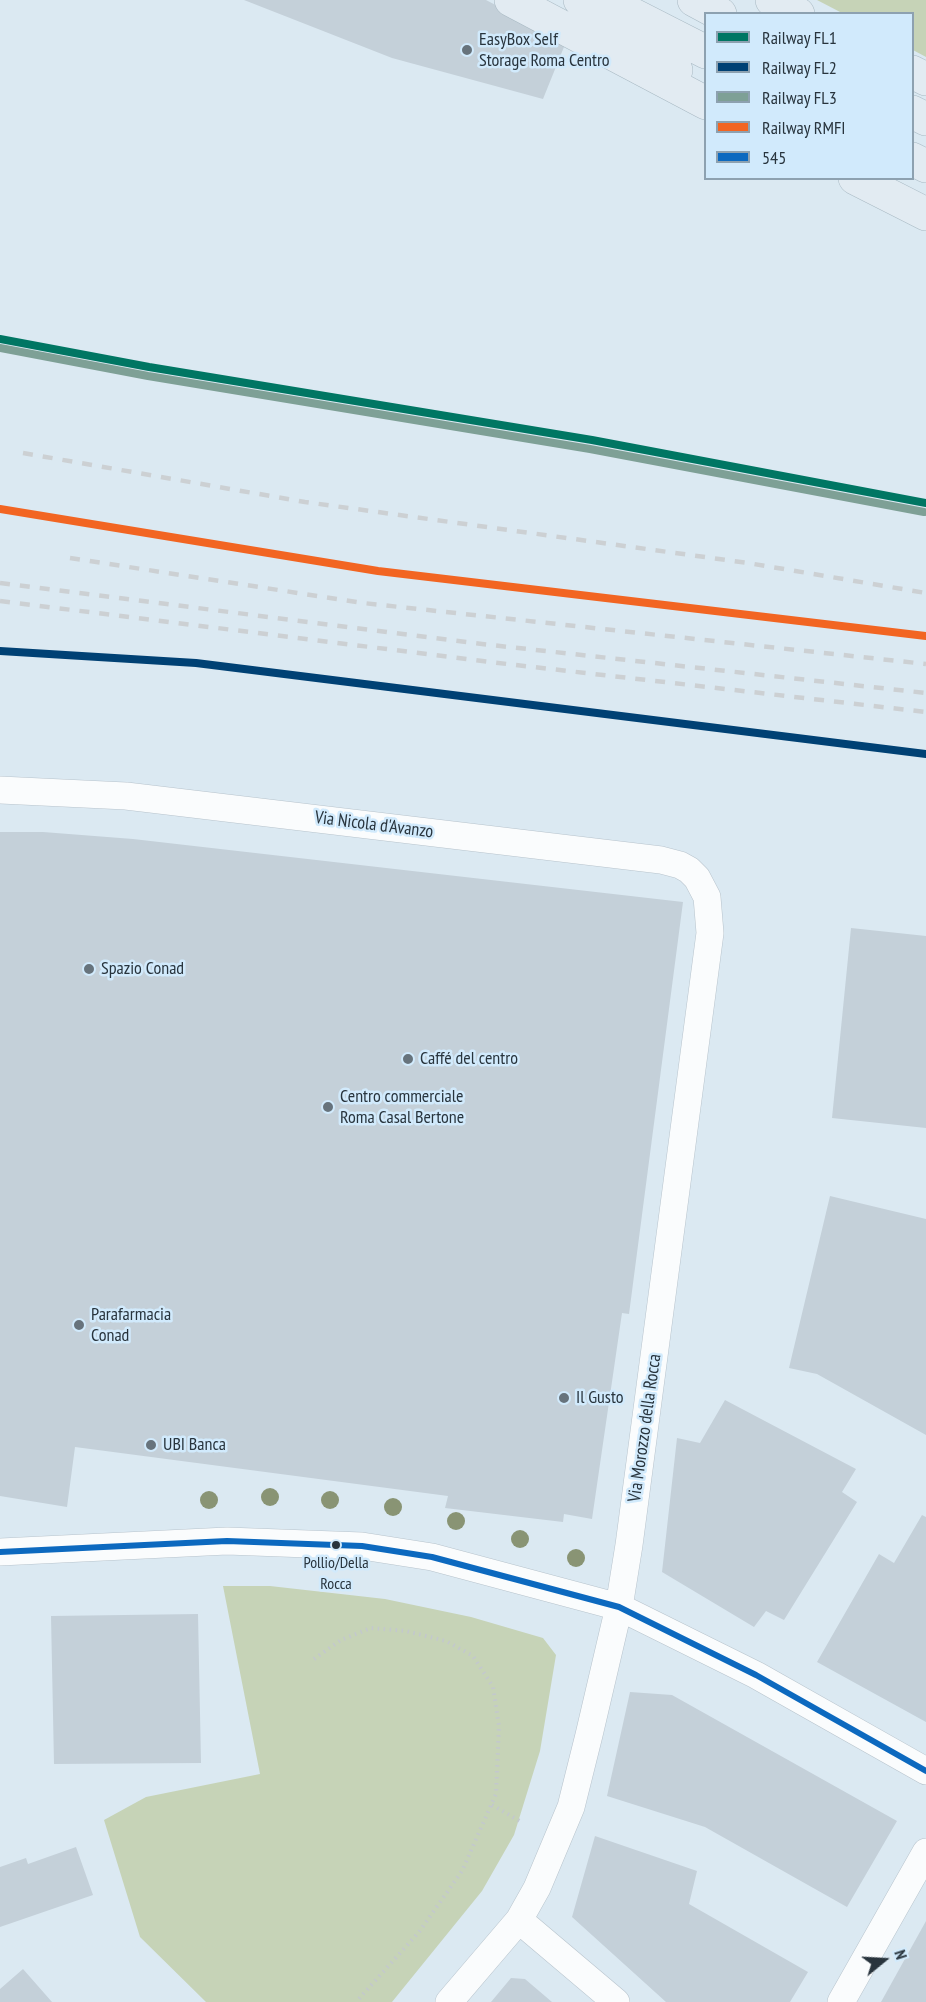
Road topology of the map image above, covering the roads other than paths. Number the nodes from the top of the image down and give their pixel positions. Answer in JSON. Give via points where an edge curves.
{"nodes":[{"id":1,"x":511,"y":0,"type":"edge"},
{"id":2,"x":580,"y":0,"type":"edge"},
{"id":3,"x":605,"y":0,"type":"edge"},
{"id":4,"x":694,"y":0,"type":"edge"},
{"id":5,"x":772,"y":0,"type":"edge"},
{"id":6,"x":716,"y":12,"type":"edge"},
{"id":7,"x":794,"y":12,"type":"edge"},
{"id":8,"x":704,"y":51,"type":"edge"},
{"id":9,"x":704,"y":91,"type":"edge"},
{"id":10,"x":704,"y":102,"type":"edge"},
{"id":11,"x":859,"y":180,"type":"edge"},
{"id":12,"x":926,"y":214,"type":"edge"},
{"id":13,"x":0,"y":790,"type":"edge"},
{"id":14,"x":711,"y":920,"type":"joint"},
{"id":15,"x":0,"y":1552,"type":"edge"},
{"id":16,"x":619,"y":1607,"type":"junction"},
{"id":17,"x":926,"y":1771,"type":"edge"},
{"id":18,"x":926,"y":1852,"type":"edge"},
{"id":19,"x":519,"y":1920,"type":"junction"},
{"id":20,"x":449,"y":2002,"type":"edge"},
{"id":21,"x":616,"y":2002,"type":"edge"},
{"id":22,"x":841,"y":2002,"type":"edge"}],
"edges":[{"from":1,"to":10,"type":"highway"},
{"from":2,"to":9,"type":"highway"},
{"from":3,"to":8,"type":"highway"},
{"from":4,"to":6,"type":"highway"},
{"from":5,"to":7,"type":"highway"},
{"from":11,"to":12,"type":"highway"},
{"from":13,"to":14,"type":"street","name":"Via Nicola d'Avanzo","via":[[126,796],[671,861],[697,878],[707,897]]},
{"from":14,"to":16,"type":"street","name":"Via Morozzo della Rocca"},
{"from":15,"to":16,"type":"street","via":[[226,1541],[362,1546],[432,1557]]},
{"from":16,"to":17,"type":"street","via":[[756,1675]]},
{"from":16,"to":19,"type":"street","name":"Via Morozzo della Rocca","via":[[571,1807]]},
{"from":18,"to":22,"type":"street"},
{"from":19,"to":20,"type":"street","name":"Via Morozzo della Rocca"},
{"from":19,"to":21,"type":"street"}]}
